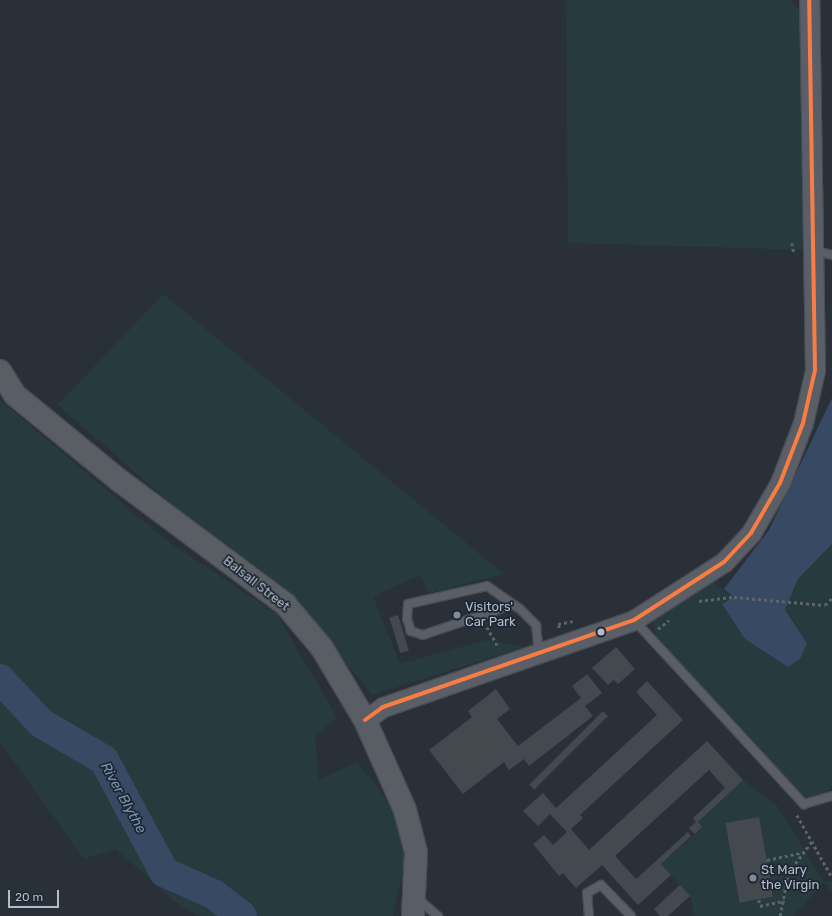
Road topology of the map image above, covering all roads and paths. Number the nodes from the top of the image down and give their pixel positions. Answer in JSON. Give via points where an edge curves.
{"nodes":[{"id":1,"x":809,"y":0,"type":"edge"},
{"id":2,"x":792,"y":243,"type":"dead end"},
{"id":3,"x":823,"y":253,"type":"edge"},
{"id":4,"x":795,"y":259,"type":"dead end"},
{"id":5,"x":0,"y":371,"type":"edge"},
{"id":6,"x":832,"y":598,"type":"edge"},
{"id":7,"x":695,"y":603,"type":"dead end"},
{"id":8,"x":512,"y":605,"type":"junction"},
{"id":9,"x":481,"y":616,"type":"junction"},
{"id":10,"x":581,"y":619,"type":"dead end"},
{"id":11,"x":671,"y":619,"type":"dead end"},
{"id":12,"x":634,"y":620,"type":"junction"},
{"id":13,"x":648,"y":636,"type":"junction"},
{"id":14,"x":563,"y":647,"type":"junction"},
{"id":15,"x":540,"y":655,"type":"junction"},
{"id":16,"x":509,"y":665,"type":"junction"},
{"id":17,"x":365,"y":720,"type":"junction"},
{"id":18,"x":832,"y":796,"type":"edge"},
{"id":19,"x":794,"y":811,"type":"dead end"},
{"id":20,"x":811,"y":842,"type":"junction"},
{"id":21,"x":804,"y":852,"type":"junction"},
{"id":22,"x":767,"y":860,"type":"dead end"},
{"id":23,"x":832,"y":877,"type":"edge"},
{"id":24,"x":759,"y":900,"type":"dead end"},
{"id":25,"x":784,"y":901,"type":"junction"},
{"id":26,"x":414,"y":906,"type":"edge"},
{"id":27,"x":438,"y":916,"type":"edge"},
{"id":28,"x":589,"y":916,"type":"edge"},
{"id":29,"x":631,"y":916,"type":"edge"},
{"id":30,"x":780,"y":916,"type":"edge"}],
"edges":[{"from":1,"to":3,"type":"street"},
{"from":2,"to":4,"type":"path"},
{"from":3,"to":12,"type":"street","via":[[814,370],[803,423],[780,483],[751,533],[724,562]]},
{"from":5,"to":17,"type":"main road","name":"Balsall Street","via":[[15,394],[120,481],[285,604],[322,648]]},
{"from":6,"to":7,"type":"path","via":[[825,605],[734,597]]},
{"from":8,"to":9,"type":"lane"},
{"from":8,"to":9,"type":"lane","via":[[487,586],[408,604],[406,619],[411,631],[423,635]]},
{"from":8,"to":15,"type":"lane","via":[[536,625]]},
{"from":9,"to":16,"type":"path"},
{"from":10,"to":14,"type":"path","via":[[558,624]]},
{"from":11,"to":13,"type":"path"},
{"from":12,"to":13,"type":"lane"},
{"from":12,"to":14,"type":"street"},
{"from":13,"to":18,"type":"lane","via":[[737,735],[804,804]]},
{"from":14,"to":15,"type":"street"},
{"from":15,"to":16,"type":"street"},
{"from":16,"to":17,"type":"street","via":[[383,707]]},
{"from":17,"to":26,"type":"main road","name":"Balsall Street","via":[[406,810],[416,852]]},
{"from":19,"to":20,"type":"path"},
{"from":20,"to":21,"type":"path"},
{"from":20,"to":23,"type":"path"},
{"from":21,"to":22,"type":"path"},
{"from":21,"to":25,"type":"path","via":[[788,873]]},
{"from":24,"to":25,"type":"path","via":[[760,906]]},
{"from":25,"to":30,"type":"path"},
{"from":26,"to":27,"type":"lane"},
{"from":28,"to":29,"type":"lane","via":[[587,893],[601,885]]}]}
